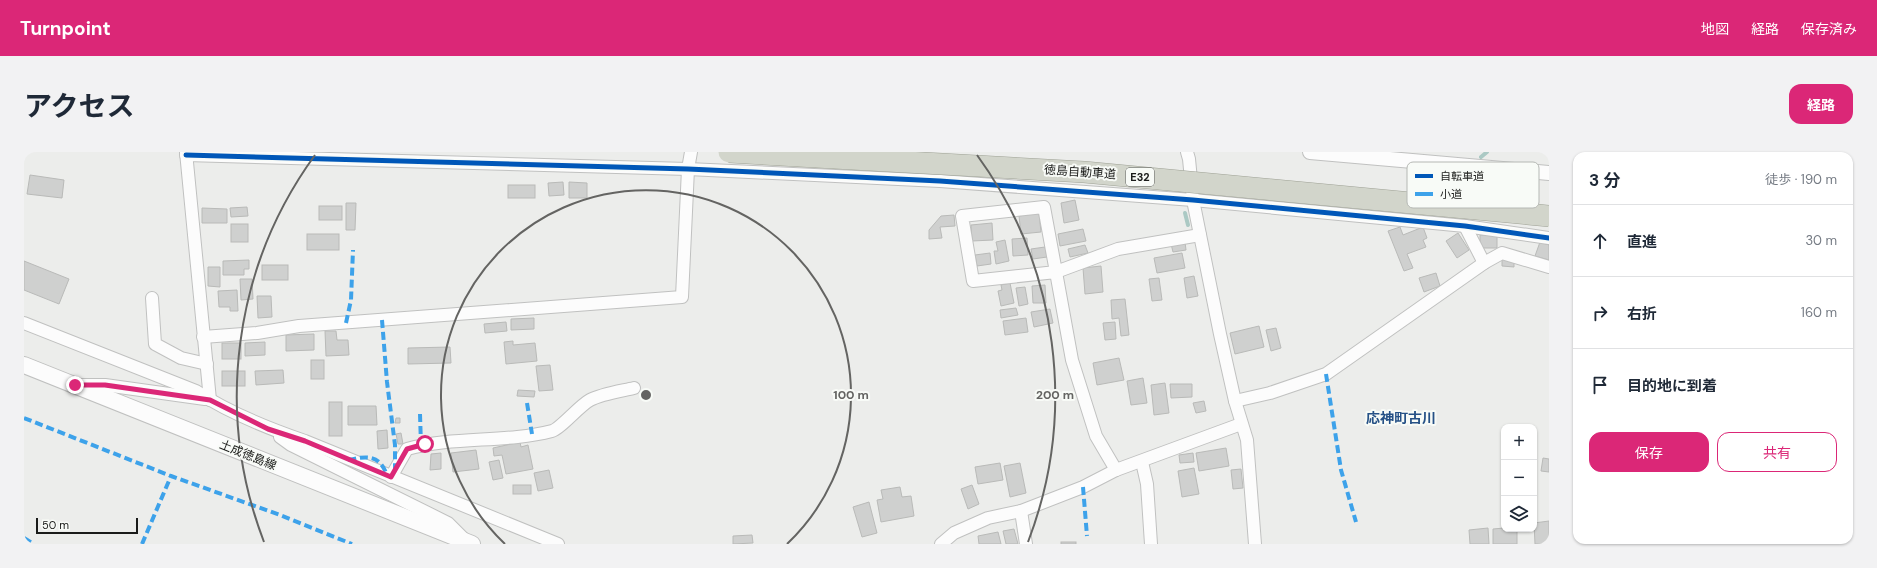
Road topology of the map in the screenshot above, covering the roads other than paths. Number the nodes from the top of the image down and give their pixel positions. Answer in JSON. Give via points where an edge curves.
{"nodes":[{"id":1,"x":691,"y":152,"type":"edge"},
{"id":2,"x":729,"y":152,"type":"edge"},
{"id":3,"x":1187,"y":152,"type":"edge"},
{"id":4,"x":1310,"y":152,"type":"edge"},
{"id":5,"x":186,"y":154,"type":"edge"},
{"id":6,"x":1424,"y":162,"type":"edge"},
{"id":7,"x":688,"y":169,"type":"junction"},
{"id":8,"x":1539,"y":172,"type":"edge"},
{"id":9,"x":1549,"y":173,"type":"edge"},
{"id":10,"x":1193,"y":200,"type":"junction"},
{"id":11,"x":1407,"y":203,"type":"edge"},
{"id":12,"x":1464,"y":208,"type":"edge"},
{"id":13,"x":1549,"y":216,"type":"edge"},
{"id":14,"x":1465,"y":226,"type":"junction"},
{"id":15,"x":1200,"y":235,"type":"junction"},
{"id":16,"x":1549,"y":238,"type":"edge"},
{"id":17,"x":1484,"y":263,"type":"junction"},
{"id":18,"x":1549,"y":267,"type":"edge"},
{"id":19,"x":1056,"y":272,"type":"junction"},
{"id":20,"x":152,"y":298,"type":"dead end"},
{"id":21,"x":24,"y":323,"type":"edge"},
{"id":22,"x":204,"y":337,"type":"junction"},
{"id":23,"x":207,"y":364,"type":"junction"},
{"id":24,"x":24,"y":365,"type":"edge"},
{"id":25,"x":75,"y":385,"type":"junction"},
{"id":26,"x":634,"y":388,"type":"dead end"},
{"id":27,"x":210,"y":400,"type":"junction"},
{"id":28,"x":1235,"y":401,"type":"junction"},
{"id":29,"x":1241,"y":424,"type":"junction"},
{"id":30,"x":268,"y":429,"type":"junction"},
{"id":31,"x":1142,"y":462,"type":"junction"},
{"id":32,"x":1116,"y":470,"type":"junction"},
{"id":33,"x":391,"y":477,"type":"junction"},
{"id":34,"x":1021,"y":512,"type":"junction"},
{"id":35,"x":470,"y":543,"type":"edge"},
{"id":36,"x":558,"y":544,"type":"edge"},
{"id":37,"x":941,"y":544,"type":"edge"},
{"id":38,"x":1026,"y":544,"type":"edge"},
{"id":39,"x":1151,"y":544,"type":"edge"},
{"id":40,"x":1255,"y":544,"type":"edge"}],
"edges":[{"from":1,"to":7,"type":"street"},
{"from":2,"to":11,"type":"highway","name":"徳島自動車道","number":"E32","bridge":true,"via":[[1084,172]]},
{"from":3,"to":10,"type":"street"},
{"from":4,"to":6,"type":"street"},
{"from":5,"to":7,"type":"street"},
{"from":5,"to":22,"type":"street"},
{"from":7,"to":10,"type":"street","via":[[940,181]]},
{"from":7,"to":22,"type":"street","via":[[682,297],[299,326],[258,333]]},
{"from":8,"to":9,"type":"street"},
{"from":10,"to":14,"type":"street"},
{"from":10,"to":15,"type":"street"},
{"from":12,"to":13,"type":"highway","name":"徳島自動車道","number":"E32","bridge":true},
{"from":14,"to":16,"type":"street"},
{"from":14,"to":17,"type":"street"},
{"from":15,"to":19,"type":"street","via":[[1118,249]]},
{"from":15,"to":28,"type":"street"},
{"from":17,"to":18,"type":"street","via":[[1502,253]]},
{"from":17,"to":28,"type":"street","via":[[1326,374],[1270,393]]},
{"from":19,"to":19,"type":"street","via":[[973,281],[962,216],[1044,207]]},
{"from":19,"to":32,"type":"street","via":[[1075,368],[1096,436]]},
{"from":20,"to":23,"type":"street","via":[[155,344],[181,358]]},
{"from":21,"to":27,"type":"street","via":[[196,391]]},
{"from":22,"to":23,"type":"street"},
{"from":23,"to":27,"type":"street"},
{"from":24,"to":25,"type":"main road","name":"土成徳島線"},
{"from":25,"to":27,"type":"street","via":[[105,385]]},
{"from":25,"to":35,"type":"main road","name":"土成徳島線"},
{"from":26,"to":33,"type":"street","via":[[590,399],[554,430],[425,444],[407,449]]},
{"from":27,"to":30,"type":"street"},
{"from":28,"to":29,"type":"street"},
{"from":29,"to":31,"type":"street"},
{"from":29,"to":40,"type":"street","via":[[1247,440]]},
{"from":30,"to":33,"type":"street","via":[[305,441]]},
{"from":30,"to":35,"type":"street","via":[[291,445],[448,523]]},
{"from":31,"to":32,"type":"street"},
{"from":31,"to":39,"type":"street","via":[[1147,484]]},
{"from":32,"to":34,"type":"street","via":[[1083,487]]},
{"from":33,"to":36,"type":"street"},
{"from":34,"to":37,"type":"street","via":[[988,518],[954,533]]},
{"from":34,"to":38,"type":"street"}]}
